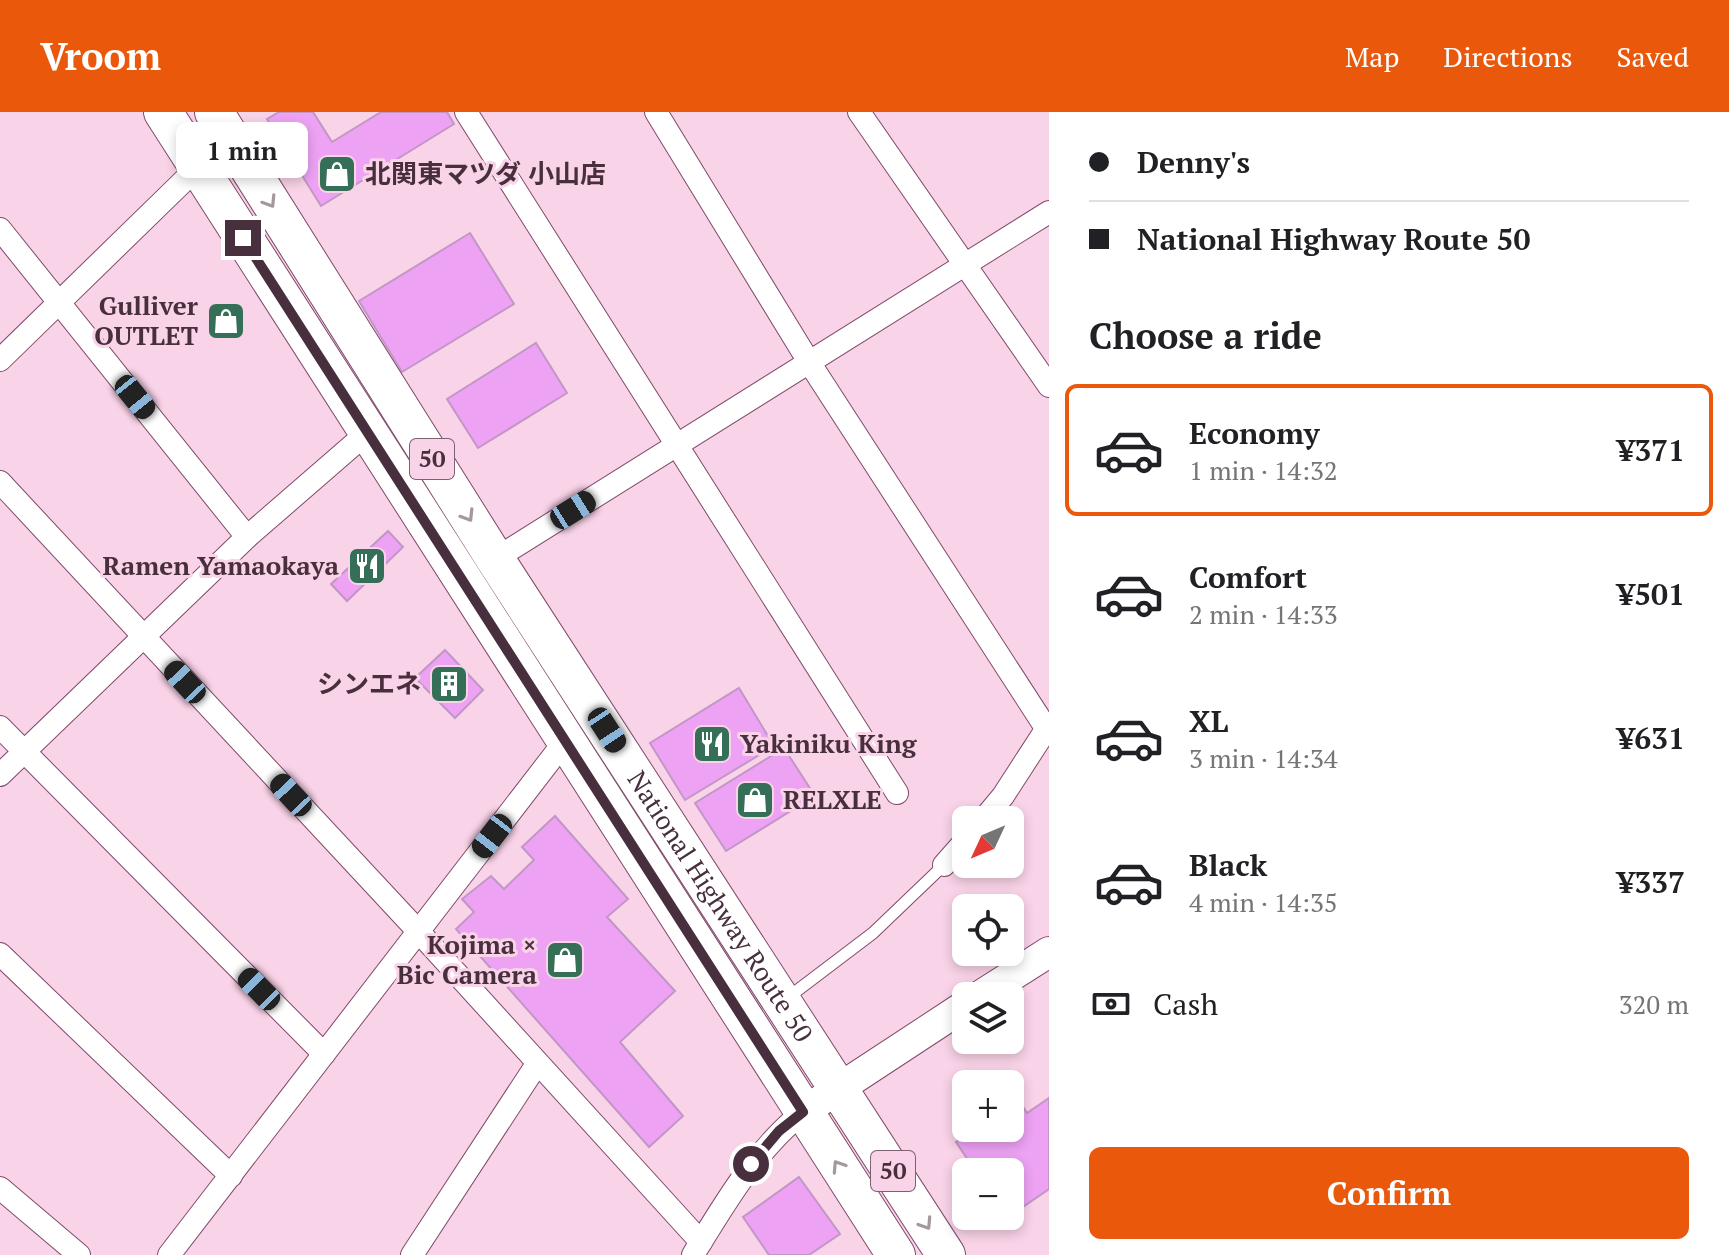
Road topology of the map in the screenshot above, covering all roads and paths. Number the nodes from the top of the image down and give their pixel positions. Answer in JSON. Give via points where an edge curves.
{"nodes":[{"id":1,"x":163,"y":112,"type":"edge"},
{"id":2,"x":214,"y":112,"type":"edge"},
{"id":3,"x":466,"y":112,"type":"edge"},
{"id":4,"x":656,"y":112,"type":"edge"},
{"id":5,"x":859,"y":112,"type":"edge"},
{"id":6,"x":198,"y":167,"type":"junction"},
{"id":7,"x":1049,"y":212,"type":"edge"},
{"id":8,"x":0,"y":229,"type":"edge"},
{"id":9,"x":966,"y":265,"type":"junction"},
{"id":10,"x":61,"y":303,"type":"junction"},
{"id":11,"x":0,"y":360,"type":"edge"},
{"id":12,"x":809,"y":362,"type":"junction"},
{"id":13,"x":1049,"y":386,"type":"edge"},
{"id":14,"x":368,"y":432,"type":"junction"},
{"id":15,"x":676,"y":446,"type":"junction"},
{"id":16,"x":0,"y":482,"type":"edge"},
{"id":17,"x":247,"y":537,"type":"junction"},
{"id":18,"x":495,"y":559,"type":"junction"},
{"id":19,"x":143,"y":637,"type":"junction"},
{"id":20,"x":1048,"y":726,"type":"edge"},
{"id":21,"x":0,"y":727,"type":"edge"},
{"id":22,"x":565,"y":741,"type":"junction"},
{"id":23,"x":24,"y":752,"type":"junction"},
{"id":24,"x":0,"y":775,"type":"edge"},
{"id":25,"x":897,"y":793,"type":"dead end"},
{"id":26,"x":995,"y":806,"type":"edge"},
{"id":27,"x":952,"y":856,"type":"edge"},
{"id":28,"x":944,"y":865,"type":"joint"},
{"id":29,"x":418,"y":931,"type":"junction"},
{"id":30,"x":1049,"y":952,"type":"edge"},
{"id":31,"x":0,"y":954,"type":"edge"},
{"id":32,"x":1002,"y":982,"type":"edge"},
{"id":33,"x":784,"y":1002,"type":"junction"},
{"id":34,"x":952,"y":1014,"type":"edge"},
{"id":35,"x":324,"y":1054,"type":"junction"},
{"id":36,"x":537,"y":1064,"type":"junction"},
{"id":37,"x":839,"y":1088,"type":"junction"},
{"id":38,"x":803,"y":1112,"type":"junction"},
{"id":39,"x":231,"y":1176,"type":"junction"},
{"id":40,"x":0,"y":1188,"type":"edge"},
{"id":41,"x":697,"y":1248,"type":"edge"},
{"id":42,"x":79,"y":1255,"type":"edge"},
{"id":43,"x":169,"y":1255,"type":"edge"},
{"id":44,"x":412,"y":1255,"type":"edge"},
{"id":45,"x":896,"y":1255,"type":"edge"},
{"id":46,"x":946,"y":1255,"type":"edge"}],
"edges":[{"from":1,"to":6,"type":"highway","name":"National Highway Route 50","number":"50"},
{"from":2,"to":18,"type":"highway","name":"National Highway Route 50","number":"50","one_way":true},
{"from":3,"to":15,"type":"street"},
{"from":4,"to":12,"type":"street"},
{"from":5,"to":9,"type":"street"},
{"from":6,"to":10,"type":"street"},
{"from":6,"to":14,"type":"highway","name":"National Highway Route 50","number":"50"},
{"from":7,"to":9,"type":"street"},
{"from":8,"to":10,"type":"street"},
{"from":9,"to":12,"type":"street"},
{"from":9,"to":13,"type":"street"},
{"from":10,"to":11,"type":"street"},
{"from":10,"to":17,"type":"street"},
{"from":12,"to":15,"type":"street"},
{"from":12,"to":20,"type":"street"},
{"from":14,"to":17,"type":"street"},
{"from":14,"to":22,"type":"highway","name":"National Highway Route 50","number":"50"},
{"from":15,"to":18,"type":"street"},
{"from":15,"to":25,"type":"street"},
{"from":16,"to":19,"type":"street"},
{"from":17,"to":19,"type":"street"},
{"from":18,"to":33,"type":"highway","name":"National Highway Route 50","number":"50"},
{"from":19,"to":23,"type":"street"},
{"from":19,"to":29,"type":"street"},
{"from":20,"to":26,"type":"street"},
{"from":21,"to":23,"type":"street"},
{"from":22,"to":29,"type":"street"},
{"from":22,"to":38,"type":"highway","name":"National Highway Route 50","number":"50"},
{"from":23,"to":24,"type":"street"},
{"from":23,"to":35,"type":"street"},
{"from":27,"to":28,"type":"street"},
{"from":28,"to":33,"type":"lane","via":[[873,933]]},
{"from":29,"to":35,"type":"street"},
{"from":29,"to":36,"type":"street"},
{"from":30,"to":32,"type":"street"},
{"from":31,"to":39,"type":"street"},
{"from":33,"to":37,"type":"highway","name":"National Highway Route 50","number":"50"},
{"from":34,"to":37,"type":"street"},
{"from":35,"to":39,"type":"street"},
{"from":36,"to":41,"type":"street"},
{"from":36,"to":44,"type":"street"},
{"from":37,"to":38,"type":"street"},
{"from":37,"to":46,"type":"highway","name":"National Highway Route 50","number":"50","one_way":true},
{"from":38,"to":41,"type":"street","via":[[751,1164]]},
{"from":45,"to":38,"type":"highway","name":"National Highway Route 50","number":"50","one_way":true},
{"from":39,"to":43,"type":"street"},
{"from":40,"to":42,"type":"street"}]}
